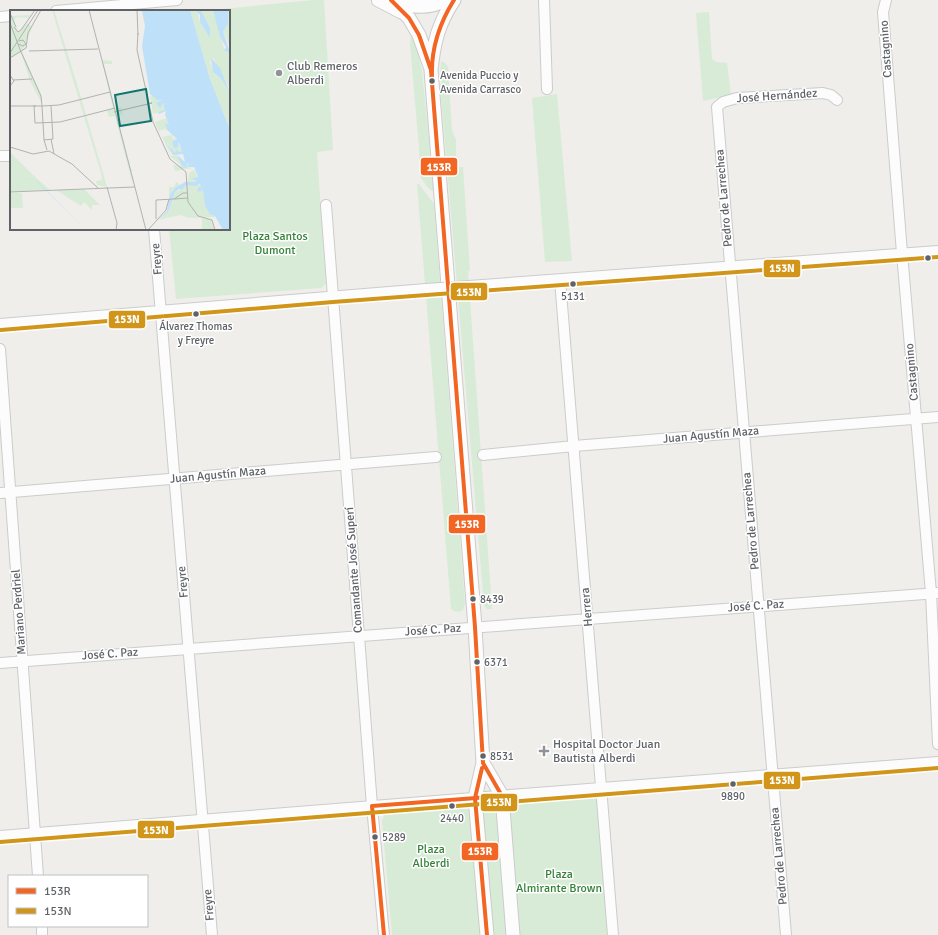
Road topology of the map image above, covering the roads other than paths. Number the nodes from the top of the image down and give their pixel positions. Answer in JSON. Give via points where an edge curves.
{"nodes":[{"id":1,"x":177,"y":0,"type":"edge"},
{"id":2,"x":376,"y":0,"type":"edge"},
{"id":3,"x":544,"y":0,"type":"edge"},
{"id":4,"x":886,"y":0,"type":"edge"},
{"id":5,"x":447,"y":1,"type":"edge"},
{"id":6,"x":396,"y":2,"type":"edge"},
{"id":7,"x":67,"y":10,"type":"edge"},
{"id":8,"x":10,"y":16,"type":"edge"},
{"id":9,"x":0,"y":17,"type":"edge"},
{"id":10,"x":409,"y":18,"type":"junction"},
{"id":11,"x":431,"y":70,"type":"junction"},
{"id":12,"x":547,"y":89,"type":"dead end"},
{"id":13,"x":837,"y":100,"type":"dead end"},
{"id":14,"x":717,"y":107,"type":"joint"},
{"id":15,"x":326,"y":205,"type":"dead end"},
{"id":16,"x":154,"y":230,"type":"edge"},
{"id":17,"x":938,"y":251,"type":"edge"},
{"id":18,"x":902,"y":254,"type":"junction"},
{"id":19,"x":730,"y":266,"type":"junction"},
{"id":20,"x":560,"y":280,"type":"junction"},
{"id":21,"x":333,"y":296,"type":"junction"},
{"id":22,"x":161,"y":310,"type":"junction"},
{"id":23,"x":0,"y":324,"type":"edge"},
{"id":24,"x":0,"y":349,"type":"edge"},
{"id":25,"x":938,"y":417,"type":"edge"},
{"id":26,"x":916,"y":419,"type":"junction"},
{"id":27,"x":744,"y":432,"type":"junction"},
{"id":28,"x":574,"y":446,"type":"junction"},
{"id":29,"x":483,"y":455,"type":"dead end"},
{"id":30,"x":436,"y":457,"type":"dead end"},
{"id":31,"x":346,"y":464,"type":"junction"},
{"id":32,"x":175,"y":478,"type":"junction"},
{"id":33,"x":5,"y":492,"type":"edge"},
{"id":34,"x":934,"y":593,"type":"edge"},
{"id":35,"x":758,"y":606,"type":"junction"},
{"id":36,"x":588,"y":619,"type":"junction"},
{"id":37,"x":475,"y":627,"type":"junction"},
{"id":38,"x":359,"y":636,"type":"junction"},
{"id":39,"x":188,"y":649,"type":"junction"},
{"id":40,"x":23,"y":661,"type":"junction"},
{"id":41,"x":0,"y":663,"type":"edge"},
{"id":42,"x":938,"y":744,"type":"edge"},
{"id":43,"x":938,"y":762,"type":"edge"},
{"id":44,"x":483,"y":763,"type":"junction"},
{"id":45,"x":772,"y":774,"type":"junction"},
{"id":46,"x":601,"y":787,"type":"junction"},
{"id":47,"x":502,"y":796,"type":"junction"},
{"id":48,"x":476,"y":798,"type":"junction"},
{"id":49,"x":372,"y":806,"type":"junction"},
{"id":50,"x":202,"y":820,"type":"junction"},
{"id":51,"x":35,"y":833,"type":"junction"},
{"id":52,"x":0,"y":836,"type":"edge"},
{"id":53,"x":38,"y":875,"type":"edge"},
{"id":54,"x":212,"y":935,"type":"edge"},
{"id":55,"x":384,"y":935,"type":"edge"},
{"id":56,"x":488,"y":935,"type":"edge"},
{"id":57,"x":513,"y":935,"type":"edge"},
{"id":58,"x":613,"y":935,"type":"edge"},
{"id":59,"x":786,"y":935,"type":"edge"}],
"edges":[{"from":1,"to":7,"type":"street"},
{"from":2,"to":6,"type":"street"},
{"from":2,"to":10,"type":"street"},
{"from":3,"to":12,"type":"street"},
{"from":4,"to":18,"type":"street","name":"Castagnino","via":[[883,12]]},
{"from":5,"to":6,"type":"street","via":[[423,7]]},
{"from":5,"to":11,"type":"street","via":[[435,39]]},
{"from":6,"to":10,"type":"street"},
{"from":8,"to":9,"type":"street"},
{"from":10,"to":11,"type":"street","via":[[419,34]]},
{"from":11,"to":37,"type":"street"},
{"from":13,"to":14,"type":"street","name":"José Hernández","via":[[823,93],[737,98],[723,102]]},
{"from":14,"to":19,"type":"street","name":"Pedro de Larrechea"},
{"from":15,"to":21,"type":"street","name":"Comandante José Superí"},
{"from":16,"to":22,"type":"street","name":"Freyre"},
{"from":17,"to":18,"type":"street"},
{"from":18,"to":19,"type":"street"},
{"from":18,"to":26,"type":"street","name":"Castagnino"},
{"from":19,"to":20,"type":"street"},
{"from":19,"to":27,"type":"street","name":"Pedro de Larrechea"},
{"from":20,"to":21,"type":"street","bridge":true},
{"from":20,"to":28,"type":"street","name":"Herrera"},
{"from":21,"to":22,"type":"street"},
{"from":21,"to":31,"type":"street","name":"Comandante José Superí"},
{"from":22,"to":23,"type":"street"},
{"from":22,"to":32,"type":"street","name":"Freyre"},
{"from":24,"to":33,"type":"street","name":"Mariano Perdriel"},
{"from":25,"to":26,"type":"street","name":"Juan Agustín Maza"},
{"from":26,"to":27,"type":"street","name":"Juan Agustín Maza"},
{"from":26,"to":34,"type":"street","name":"Castagnino"},
{"from":27,"to":28,"type":"street","name":"Juan Agustín Maza"},
{"from":27,"to":35,"type":"street","name":"Pedro de Larrechea"},
{"from":28,"to":29,"type":"street","name":"Juan Agustín Maza"},
{"from":28,"to":36,"type":"street","name":"Herrera"},
{"from":30,"to":31,"type":"street","name":"Juan Agustín Maza"},
{"from":31,"to":32,"type":"street","name":"Juan Agustín Maza"},
{"from":31,"to":38,"type":"street","name":"Comandante José Superí"},
{"from":32,"to":33,"type":"street","name":"Juan Agustín Maza"},
{"from":32,"to":39,"type":"street","name":"Freyre"},
{"from":33,"to":40,"type":"street","name":"Mariano Perdriel"},
{"from":34,"to":35,"type":"street","name":"José C. Paz"},
{"from":34,"to":42,"type":"street","name":"Castagnino"},
{"from":35,"to":36,"type":"street","name":"José C. Paz"},
{"from":35,"to":45,"type":"street","name":"Pedro de Larrechea"},
{"from":36,"to":37,"type":"street","name":"José C. Paz"},
{"from":36,"to":46,"type":"street","name":"Herrera"},
{"from":37,"to":38,"type":"street","name":"José C. Paz"},
{"from":37,"to":44,"type":"street"},
{"from":38,"to":39,"type":"street","name":"José C. Paz"},
{"from":38,"to":49,"type":"street","name":"Comandante José Superí"},
{"from":39,"to":40,"type":"street","name":"José C. Paz"},
{"from":39,"to":50,"type":"street","name":"Freyre"},
{"from":40,"to":41,"type":"street","name":"José C. Paz"},
{"from":40,"to":51,"type":"street","name":"Mariano Perdriel"},
{"from":43,"to":45,"type":"street"},
{"from":44,"to":47,"type":"street"},
{"from":44,"to":48,"type":"street"},
{"from":45,"to":46,"type":"street"},
{"from":45,"to":59,"type":"street","name":"Pedro de Larrechea"},
{"from":46,"to":47,"type":"street"},
{"from":46,"to":58,"type":"street","name":"Herrera"},
{"from":47,"to":48,"type":"street"},
{"from":47,"to":57,"type":"street"},
{"from":48,"to":49,"type":"street"},
{"from":48,"to":56,"type":"street"},
{"from":49,"to":50,"type":"street"},
{"from":49,"to":55,"type":"street","name":"Comandante José Superí"},
{"from":50,"to":51,"type":"street"},
{"from":50,"to":54,"type":"street","name":"Freyre"},
{"from":51,"to":52,"type":"street"},
{"from":51,"to":53,"type":"street","name":"Mariano Perdriel"}]}
